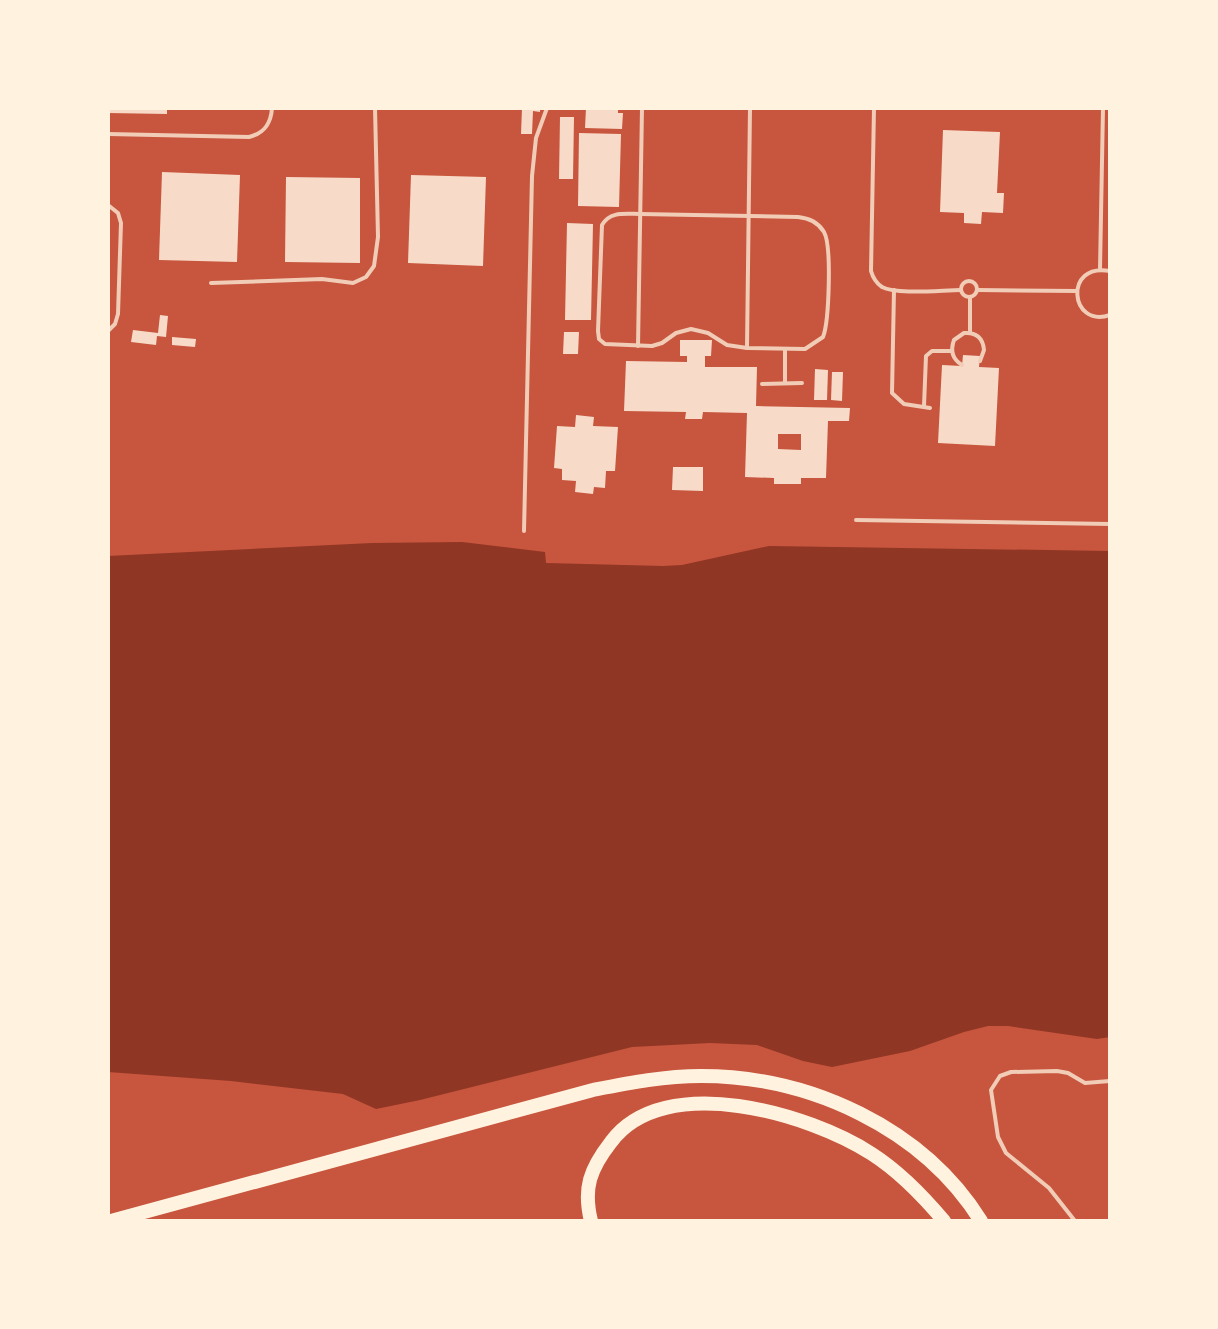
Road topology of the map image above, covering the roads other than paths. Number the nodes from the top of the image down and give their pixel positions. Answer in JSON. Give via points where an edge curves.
{"nodes":[{"id":1,"x":272,"y":108,"type":"edge"},
{"id":2,"x":375,"y":108,"type":"edge"},
{"id":3,"x":547,"y":108,"type":"edge"},
{"id":4,"x":642,"y":108,"type":"edge"},
{"id":5,"x":750,"y":108,"type":"edge"},
{"id":6,"x":874,"y":108,"type":"edge"},
{"id":7,"x":1103,"y":108,"type":"edge"},
{"id":8,"x":108,"y":134,"type":"edge"},
{"id":9,"x":108,"y":205,"type":"edge"},
{"id":10,"x":640,"y":214,"type":"junction"},
{"id":11,"x":748,"y":215,"type":"junction"},
{"id":12,"x":1100,"y":269,"type":"junction"},
{"id":13,"x":1110,"y":271,"type":"edge"},
{"id":14,"x":211,"y":283,"type":"dead end"},
{"id":15,"x":894,"y":290,"type":"junction"},
{"id":16,"x":961,"y":290,"type":"junction"},
{"id":17,"x":977,"y":290,"type":"junction"},
{"id":18,"x":1077,"y":291,"type":"junction"},
{"id":19,"x":970,"y":298,"type":"junction"},
{"id":20,"x":1110,"y":315,"type":"edge"},
{"id":21,"x":108,"y":331,"type":"edge"},
{"id":22,"x":970,"y":333,"type":"junction"},
{"id":23,"x":638,"y":346,"type":"junction"},
{"id":24,"x":747,"y":348,"type":"junction"},
{"id":25,"x":785,"y":349,"type":"junction"},
{"id":26,"x":951,"y":351,"type":"junction"},
{"id":27,"x":980,"y":361,"type":"dead end"},
{"id":28,"x":962,"y":365,"type":"dead end"},
{"id":29,"x":785,"y":383,"type":"junction"},
{"id":30,"x":802,"y":383,"type":"dead end"},
{"id":31,"x":762,"y":384,"type":"dead end"},
{"id":32,"x":856,"y":520,"type":"dead end"},
{"id":33,"x":1110,"y":524,"type":"edge"},
{"id":34,"x":524,"y":531,"type":"dead end"},
{"id":35,"x":1110,"y":1081,"type":"edge"},
{"id":36,"x":111,"y":1221,"type":"edge"},
{"id":37,"x":591,"y":1221,"type":"edge"},
{"id":38,"x":944,"y":1221,"type":"edge"},
{"id":39,"x":981,"y":1221,"type":"edge"},
{"id":40,"x":1075,"y":1221,"type":"edge"}],
"edges":[{"from":1,"to":8,"type":"lane","via":[[269,124],[249,137]]},
{"from":2,"to":14,"type":"lane","via":[[378,237],[374,266],[366,277],[353,283]]},
{"from":3,"to":34,"type":"lane","via":[[536,138],[532,176]]},
{"from":4,"to":10,"type":"lane"},
{"from":5,"to":11,"type":"lane"},
{"from":6,"to":15,"type":"lane","via":[[871,271],[879,285]]},
{"from":7,"to":12,"type":"lane"},
{"from":9,"to":21,"type":"lane","via":[[121,223],[118,319]]},
{"from":10,"to":11,"type":"lane"},
{"from":10,"to":23,"type":"lane"},
{"from":10,"to":23,"type":"lane","via":[[613,215],[602,225],[598,331],[608,346]]},
{"from":11,"to":24,"type":"lane"},
{"from":11,"to":25,"type":"lane","via":[[806,218],[821,227],[828,240],[823,337],[812,347]]},
{"from":12,"to":13,"type":"lane"},
{"from":12,"to":18,"type":"lane","via":[[1080,280]]},
{"from":15,"to":16,"type":"lane"},
{"from":15,"to":26,"type":"lane","via":[[891,387],[899,401],[927,408],[926,356]]},
{"from":16,"to":17,"type":"lane","via":[[968,281]]},
{"from":16,"to":19,"type":"lane"},
{"from":17,"to":18,"type":"lane"},
{"from":17,"to":19,"type":"lane"},
{"from":18,"to":20,"type":"lane","via":[[1084,310],[1093,316]]},
{"from":19,"to":22,"type":"lane"},
{"from":22,"to":26,"type":"lane","via":[[958,336]]},
{"from":22,"to":27,"type":"lane","via":[[983,344]]},
{"from":23,"to":24,"type":"lane","via":[[657,345],[691,329]]},
{"from":24,"to":25,"type":"lane"},
{"from":25,"to":29,"type":"lane"},
{"from":26,"to":28,"type":"lane"},
{"from":29,"to":30,"type":"lane"},
{"from":29,"to":31,"type":"lane"},
{"from":32,"to":33,"type":"lane"},
{"from":35,"to":40,"type":"lane","via":[[1085,1083],[1062,1071],[1011,1072],[1000,1076],[991,1090],[998,1137],[1006,1153],[1049,1188]]},
{"from":36,"to":39,"type":"highway","via":[[593,1090],[702,1076],[763,1081],[826,1099],[886,1126],[947,1177]]},
{"from":37,"to":38,"type":"highway","via":[[589,1179],[619,1130],[676,1105],[740,1106],[830,1132],[872,1154],[922,1194]]}]}
